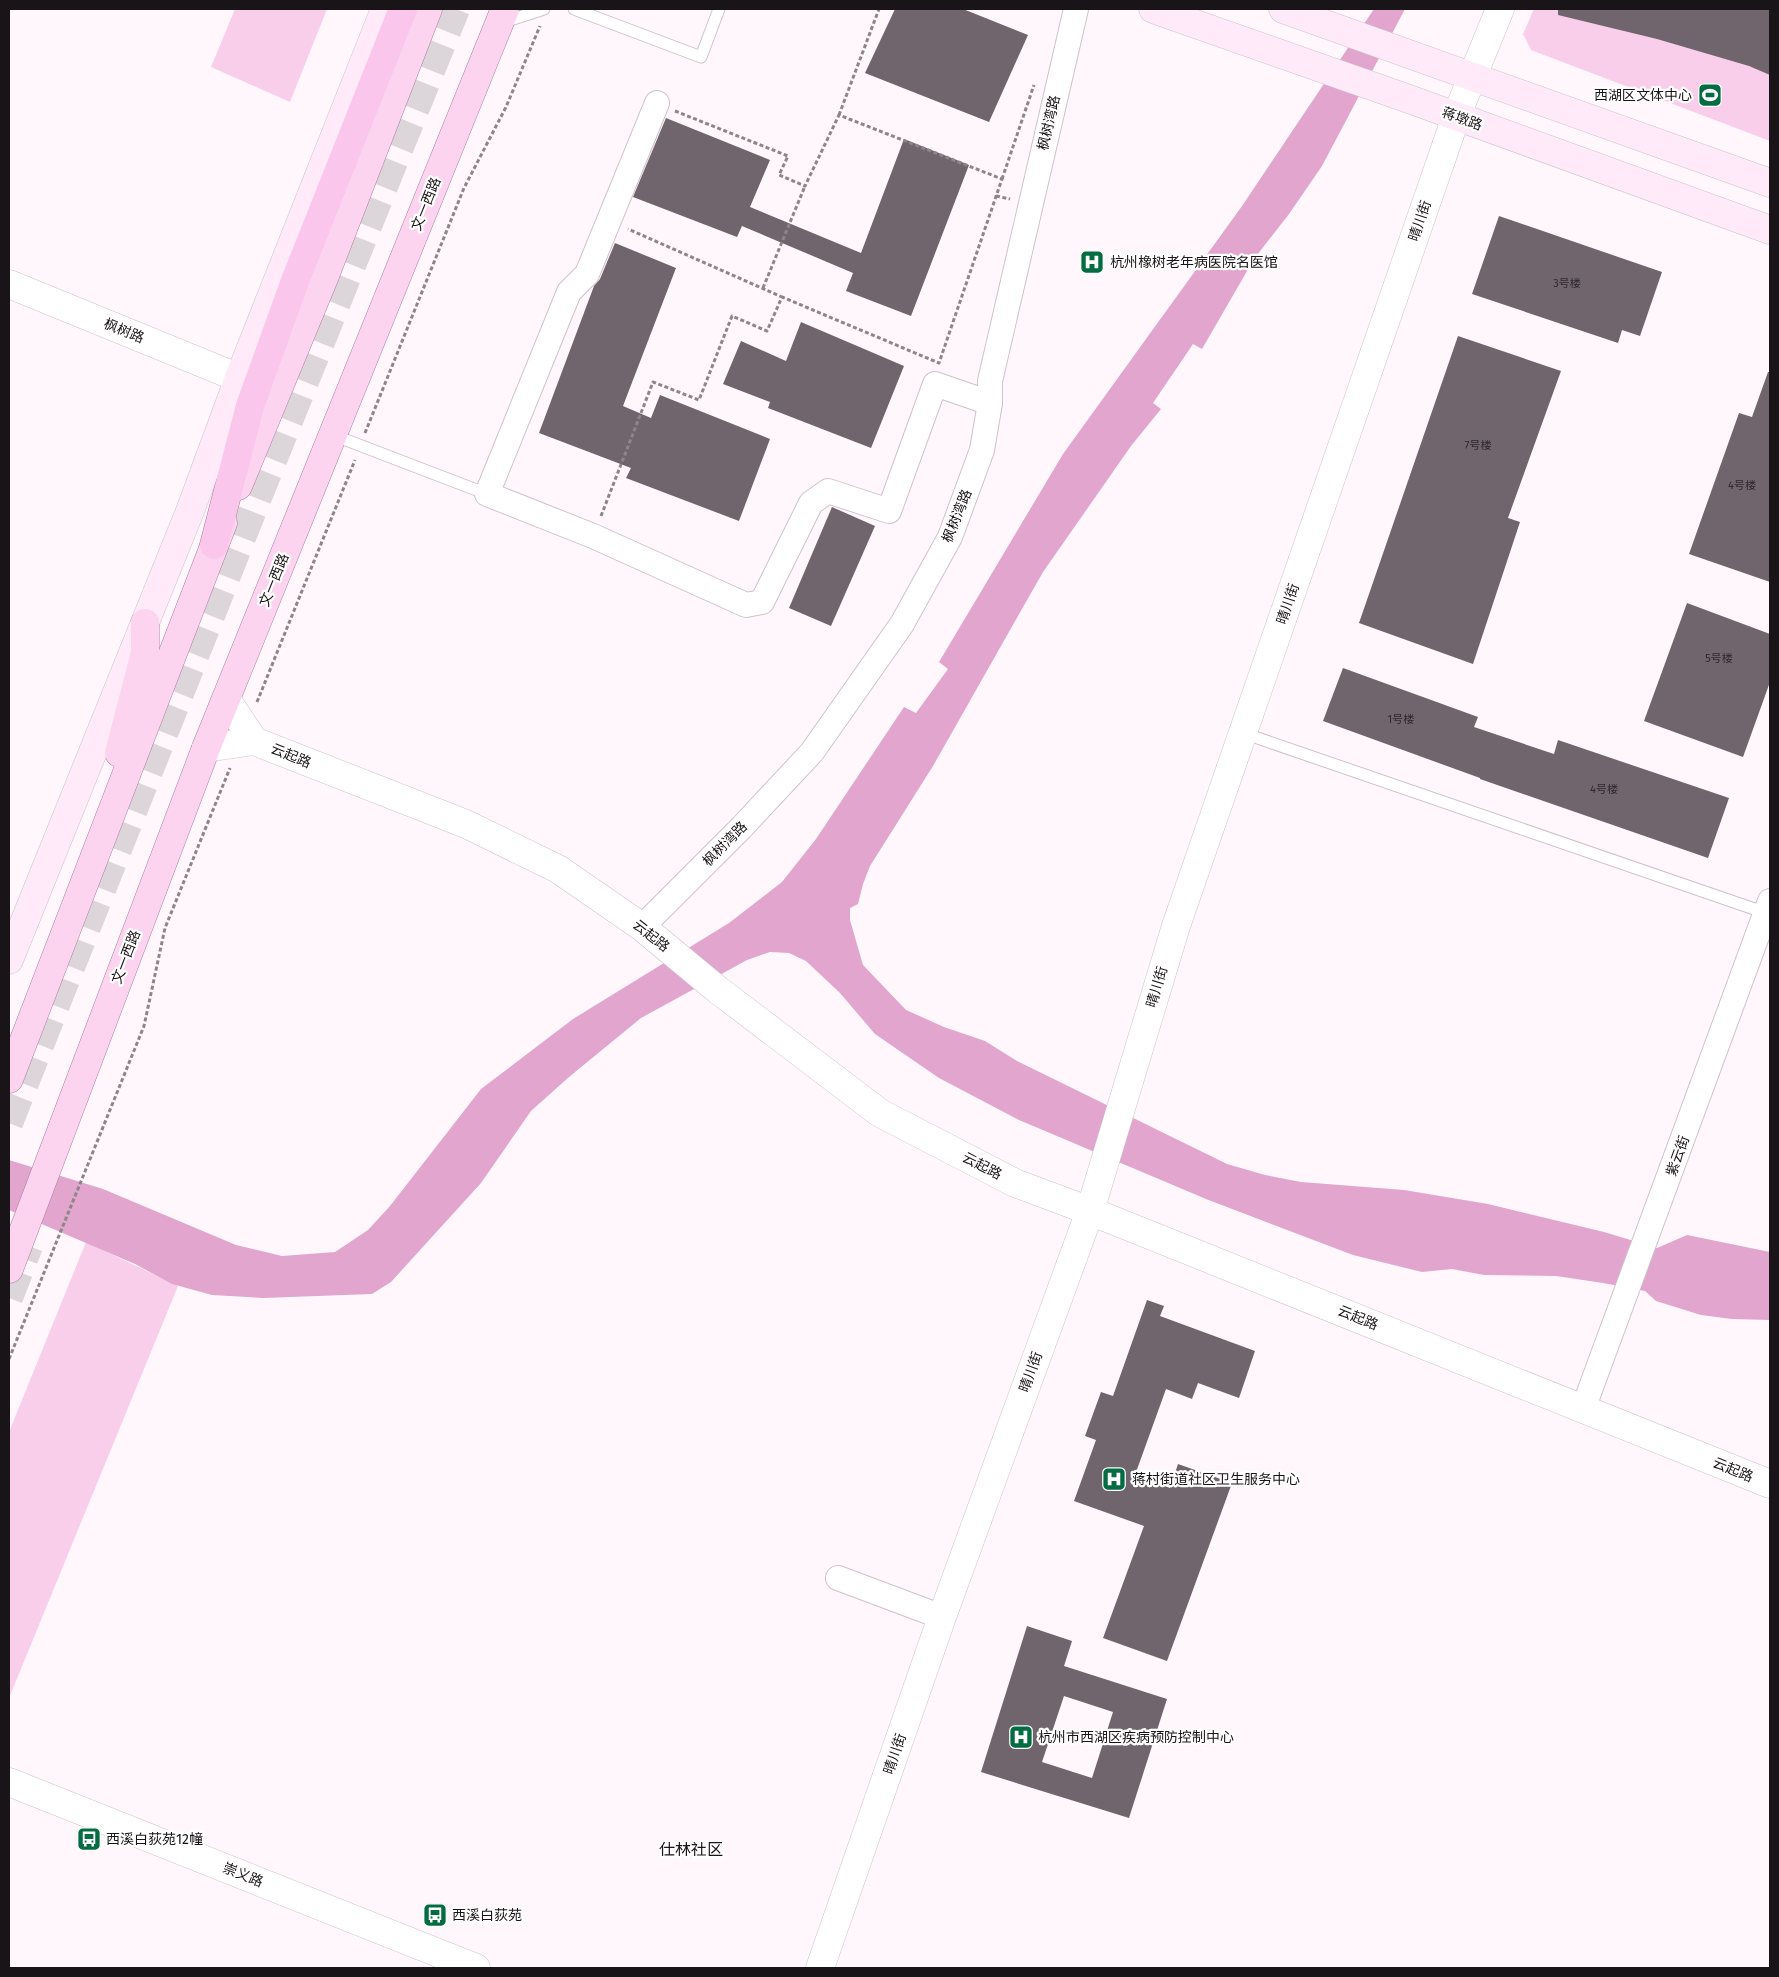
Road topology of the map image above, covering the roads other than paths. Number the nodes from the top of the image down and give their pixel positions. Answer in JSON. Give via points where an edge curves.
{"nodes":[{"id":1,"x":385,"y":9,"type":"edge"},
{"id":2,"x":403,"y":9,"type":"edge"},
{"id":3,"x":428,"y":9,"type":"edge"},
{"id":4,"x":574,"y":9,"type":"edge"},
{"id":5,"x":719,"y":9,"type":"edge"},
{"id":6,"x":1076,"y":9,"type":"edge"},
{"id":7,"x":1153,"y":9,"type":"edge"},
{"id":8,"x":1283,"y":9,"type":"edge"},
{"id":9,"x":1500,"y":9,"type":"edge"},
{"id":10,"x":544,"y":13,"type":"edge"},
{"id":11,"x":502,"y":16,"type":"edge"},
{"id":12,"x":1472,"y":76,"type":"junction"},
{"id":13,"x":657,"y":103,"type":"road end"},
{"id":14,"x":1456,"y":117,"type":"junction"},
{"id":15,"x":1770,"y":183,"type":"edge"},
{"id":16,"x":1770,"y":230,"type":"edge"},
{"id":17,"x":9,"y":284,"type":"edge"},
{"id":18,"x":239,"y":378,"type":"junction"},
{"id":19,"x":990,"y":402,"type":"junction"},
{"id":20,"x":333,"y":435,"type":"junction"},
{"id":21,"x":487,"y":494,"type":"junction"},
{"id":22,"x":214,"y":544,"type":"junction"},
{"id":23,"x":145,"y":623,"type":"junction"},
{"id":24,"x":226,"y":699,"type":"junction"},
{"id":25,"x":1243,"y":733,"type":"junction"},
{"id":26,"x":247,"y":738,"type":"junction"},
{"id":27,"x":206,"y":748,"type":"junction"},
{"id":28,"x":117,"y":797,"type":"junction"},
{"id":29,"x":1768,"y":908,"type":"edge"},
{"id":30,"x":642,"y":927,"type":"junction"},
{"id":31,"x":9,"y":960,"type":"edge"},
{"id":32,"x":9,"y":1079,"type":"edge"},
{"id":33,"x":1090,"y":1211,"type":"junction"},
{"id":34,"x":9,"y":1269,"type":"tunnel mouth"},
{"id":35,"x":1584,"y":1409,"type":"junction"},
{"id":36,"x":1770,"y":1484,"type":"edge"},
{"id":37,"x":838,"y":1578,"type":"dead end"},
{"id":38,"x":942,"y":1617,"type":"junction"},
{"id":39,"x":9,"y":1782,"type":"edge"},
{"id":40,"x":476,"y":1968,"type":"edge"},
{"id":41,"x":820,"y":1968,"type":"edge"}],
"edges":[{"from":1,"to":18,"type":"main road"},
{"from":2,"to":22,"type":"highway","via":[[295,282],[250,406]]},
{"from":3,"to":22,"type":"main road","via":[[324,278]]},
{"from":4,"to":5,"type":"lane","via":[[701,57]]},
{"from":6,"to":19,"type":"street","name":"枫树湾路","via":[[990,381]]},
{"from":7,"to":14,"type":"main road","name":"蒋墩路"},
{"from":8,"to":12,"type":"main road"},
{"from":9,"to":12,"type":"street","name":"晴川街"},
{"from":10,"to":11,"type":"lane"},
{"from":11,"to":20,"type":"main road","name":"文一西路"},
{"from":12,"to":14,"type":"street","name":"晴川街"},
{"from":12,"to":15,"type":"main road"},
{"from":13,"to":21,"type":"street","via":[[587,274],[569,292]]},
{"from":14,"to":16,"type":"main road","name":"蒋墩路"},
{"from":14,"to":25,"type":"street","name":"晴川街"},
{"from":17,"to":18,"type":"street","name":"枫树路"},
{"from":18,"to":23,"type":"main road"},
{"from":19,"to":21,"type":"street","via":[[935,384],[889,511],[828,491],[810,503],[762,602],[746,605],[593,536]]},
{"from":19,"to":30,"type":"street","name":"枫树湾路","via":[[982,450],[950,537],[902,624],[812,752],[742,828]]},
{"from":20,"to":21,"type":"lane"},
{"from":20,"to":24,"type":"main road","name":"文一西路"},
{"from":22,"to":28,"type":"main road"},
{"from":23,"to":28,"type":"main road","via":[[145,653],[119,749]]},
{"from":23,"to":31,"type":"main road"},
{"from":24,"to":26,"type":"street"},
{"from":24,"to":27,"type":"main road","name":"文一西路"},
{"from":25,"to":29,"type":"lane"},
{"from":25,"to":33,"type":"street","name":"晴川街","via":[[1176,926]]},
{"from":26,"to":27,"type":"street","name":"云起路"},
{"from":26,"to":30,"type":"street","name":"云起路","via":[[474,828],[558,869]]},
{"from":27,"to":34,"type":"main road","name":"文一西路"},
{"from":28,"to":32,"type":"main road"},
{"from":29,"to":35,"type":"street","name":"紫云街"},
{"from":30,"to":33,"type":"street","name":"云起路","via":[[718,990],[880,1113],[1015,1183]]},
{"from":33,"to":35,"type":"street","name":"云起路"},
{"from":33,"to":38,"type":"street","name":"晴川街"},
{"from":35,"to":36,"type":"street","name":"云起路"},
{"from":37,"to":38,"type":"street"},
{"from":38,"to":41,"type":"street","name":"晴川街"},
{"from":39,"to":40,"type":"street","name":"崇义路"}]}
